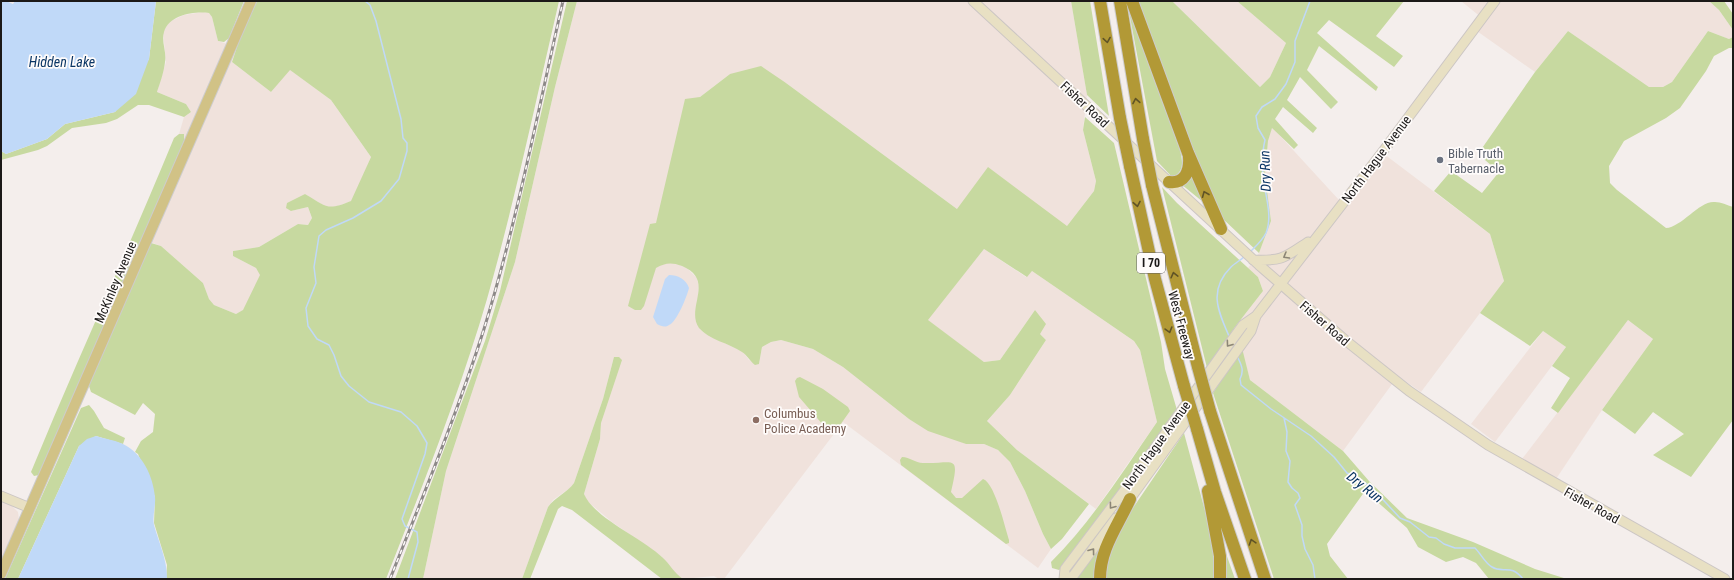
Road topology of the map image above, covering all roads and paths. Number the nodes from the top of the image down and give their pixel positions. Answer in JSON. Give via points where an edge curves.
{"nodes":[{"id":1,"x":251,"y":1,"type":"edge"},
{"id":2,"x":973,"y":1,"type":"edge"},
{"id":3,"x":1100,"y":1,"type":"edge"},
{"id":4,"x":1120,"y":1,"type":"edge"},
{"id":5,"x":1132,"y":1,"type":"edge"},
{"id":6,"x":1495,"y":1,"type":"edge"},
{"id":7,"x":1188,"y":153,"type":"junction"},
{"id":8,"x":1169,"y":182,"type":"junction"},
{"id":9,"x":1221,"y":229,"type":"junction"},
{"id":10,"x":1316,"y":237,"type":"junction"},
{"id":11,"x":1253,"y":260,"type":"junction"},
{"id":12,"x":1280,"y":283,"type":"junction"},
{"id":13,"x":1256,"y":316,"type":"junction"},
{"id":14,"x":1204,"y":454,"type":"junction"},
{"id":15,"x":1,"y":496,"type":"edge"},
{"id":16,"x":1130,"y":499,"type":"junction"},
{"id":17,"x":30,"y":508,"type":"junction"},
{"id":18,"x":1,"y":574,"type":"edge"},
{"id":19,"x":1065,"y":579,"type":"edge"},
{"id":20,"x":1100,"y":579,"type":"edge"},
{"id":21,"x":1220,"y":579,"type":"edge"},
{"id":22,"x":1245,"y":579,"type":"edge"},
{"id":23,"x":1264,"y":579,"type":"edge"},
{"id":24,"x":1725,"y":579,"type":"edge"}],
"edges":[{"from":1,"to":17,"type":"main road","name":"McKinley Avenue"},
{"from":2,"to":8,"type":"main road","name":"Fisher Road"},
{"from":3,"to":14,"type":"highway","name":"West Freeway","number":"I 70","one_way":true,"bridge":true,"via":[[1120,118],[1155,279]]},
{"from":23,"to":4,"type":"highway","name":"West Freeway","number":"I 70","one_way":true,"bridge":true,"via":[[1210,411],[1152,185]]},
{"from":5,"to":7,"type":"highway"},
{"from":6,"to":10,"type":"main road","name":"North Hague Avenue"},
{"from":7,"to":8,"type":"highway","via":[[1189,167],[1186,175],[1177,182]]},
{"from":9,"to":7,"type":"highway","one_way":true},
{"from":8,"to":9,"type":"main road","name":"Fisher Road"},
{"from":9,"to":11,"type":"main road","name":"Fisher Road"},
{"from":10,"to":11,"type":"main road","one_way":true,"via":[[1281,259]]},
{"from":10,"to":12,"type":"main road","name":"North Hague Avenue"},
{"from":11,"to":12,"type":"main road","name":"Fisher Road"},
{"from":12,"to":13,"type":"main road","name":"North Hague Avenue"},
{"from":12,"to":24,"type":"main road","name":"Fisher Road","via":[[1366,358],[1467,432]]},
{"from":13,"to":16,"type":"main road","name":"North Hague Avenue","via":[[1251,331]]},
{"from":13,"to":19,"type":"main road","name":"North Hague Avenue","one_way":true,"via":[[1240,330],[1065,569]]},
{"from":14,"to":21,"type":"highway","via":[[1206,480],[1220,556]]},
{"from":14,"to":22,"type":"highway","name":"West Freeway","number":"I 70"},
{"from":15,"to":17,"type":"main road"},
{"from":19,"to":16,"type":"main road","name":"North Hague Avenue","one_way":true,"via":[[1073,576]]},
{"from":16,"to":20,"type":"highway","via":[[1123,516],[1108,539],[1101,560]]},
{"from":17,"to":18,"type":"main road","name":"McKinley Avenue"}]}
